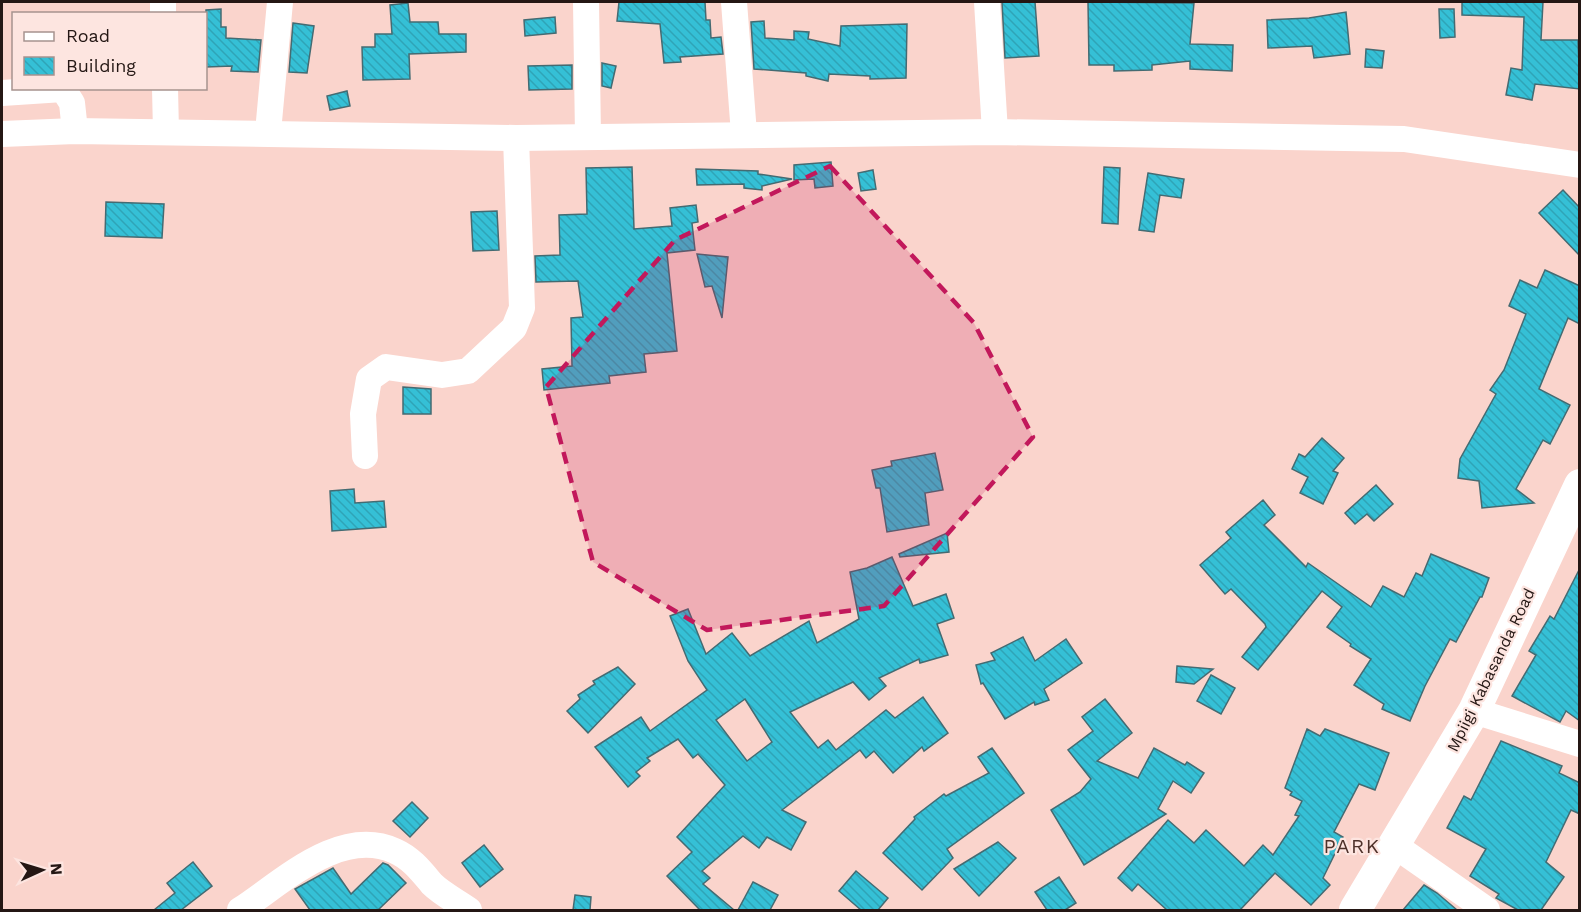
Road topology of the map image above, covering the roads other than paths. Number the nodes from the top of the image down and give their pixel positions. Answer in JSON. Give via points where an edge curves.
{"nodes":[{"id":1,"x":280,"y":2,"type":"edge"},
{"id":2,"x":586,"y":2,"type":"edge"},
{"id":3,"x":734,"y":2,"type":"edge"},
{"id":4,"x":987,"y":2,"type":"edge"},
{"id":5,"x":48,"y":90,"type":"edge"},
{"id":6,"x":64,"y":90,"type":"edge"},
{"id":7,"x":165,"y":90,"type":"edge"},
{"id":8,"x":2,"y":93,"type":"edge"},
{"id":9,"x":75,"y":130,"type":"junction"},
{"id":10,"x":166,"y":132,"type":"junction"},
{"id":11,"x":268,"y":132,"type":"junction"},
{"id":12,"x":995,"y":132,"type":"junction"},
{"id":13,"x":2,"y":134,"type":"edge"},
{"id":14,"x":744,"y":134,"type":"junction"},
{"id":15,"x":588,"y":136,"type":"junction"},
{"id":16,"x":516,"y":138,"type":"junction"},
{"id":17,"x":1580,"y":165,"type":"edge"},
{"id":18,"x":365,"y":456,"type":"dead end"},
{"id":19,"x":1580,"y":485,"type":"edge"},
{"id":20,"x":1474,"y":711,"type":"junction"},
{"id":21,"x":1580,"y":744,"type":"edge"},
{"id":22,"x":1394,"y":845,"type":"junction"},
{"id":23,"x":240,"y":910,"type":"edge"},
{"id":24,"x":469,"y":910,"type":"edge"},
{"id":25,"x":1355,"y":910,"type":"edge"},
{"id":26,"x":1487,"y":910,"type":"edge"}],
"edges":[{"from":1,"to":11,"type":"street"},
{"from":2,"to":15,"type":"street"},
{"from":3,"to":14,"type":"street"},
{"from":4,"to":12,"type":"street"},
{"from":5,"to":8,"type":"street"},
{"from":6,"to":9,"type":"street","via":[[72,103]]},
{"from":7,"to":10,"type":"street"},
{"from":9,"to":10,"type":"street"},
{"from":9,"to":13,"type":"street"},
{"from":10,"to":11,"type":"street"},
{"from":11,"to":16,"type":"street"},
{"from":12,"to":14,"type":"street"},
{"from":12,"to":17,"type":"street","via":[[1404,139]]},
{"from":14,"to":15,"type":"street"},
{"from":15,"to":16,"type":"street"},
{"from":16,"to":18,"type":"street","via":[[522,308],[514,327],[468,371],[442,375],[386,367],[369,379],[363,414]]},
{"from":19,"to":20,"type":"main road","name":"Mpiigi Kabasanda Road"},
{"from":20,"to":21,"type":"street"},
{"from":20,"to":22,"type":"main road","name":"Mpiigi Kabasanda Road"},
{"from":22,"to":25,"type":"main road","name":"Mpiigi Kabasanda Road"},
{"from":22,"to":26,"type":"street"},
{"from":23,"to":24,"type":"street","via":[[325,854],[363,843],[395,851]]}]}
